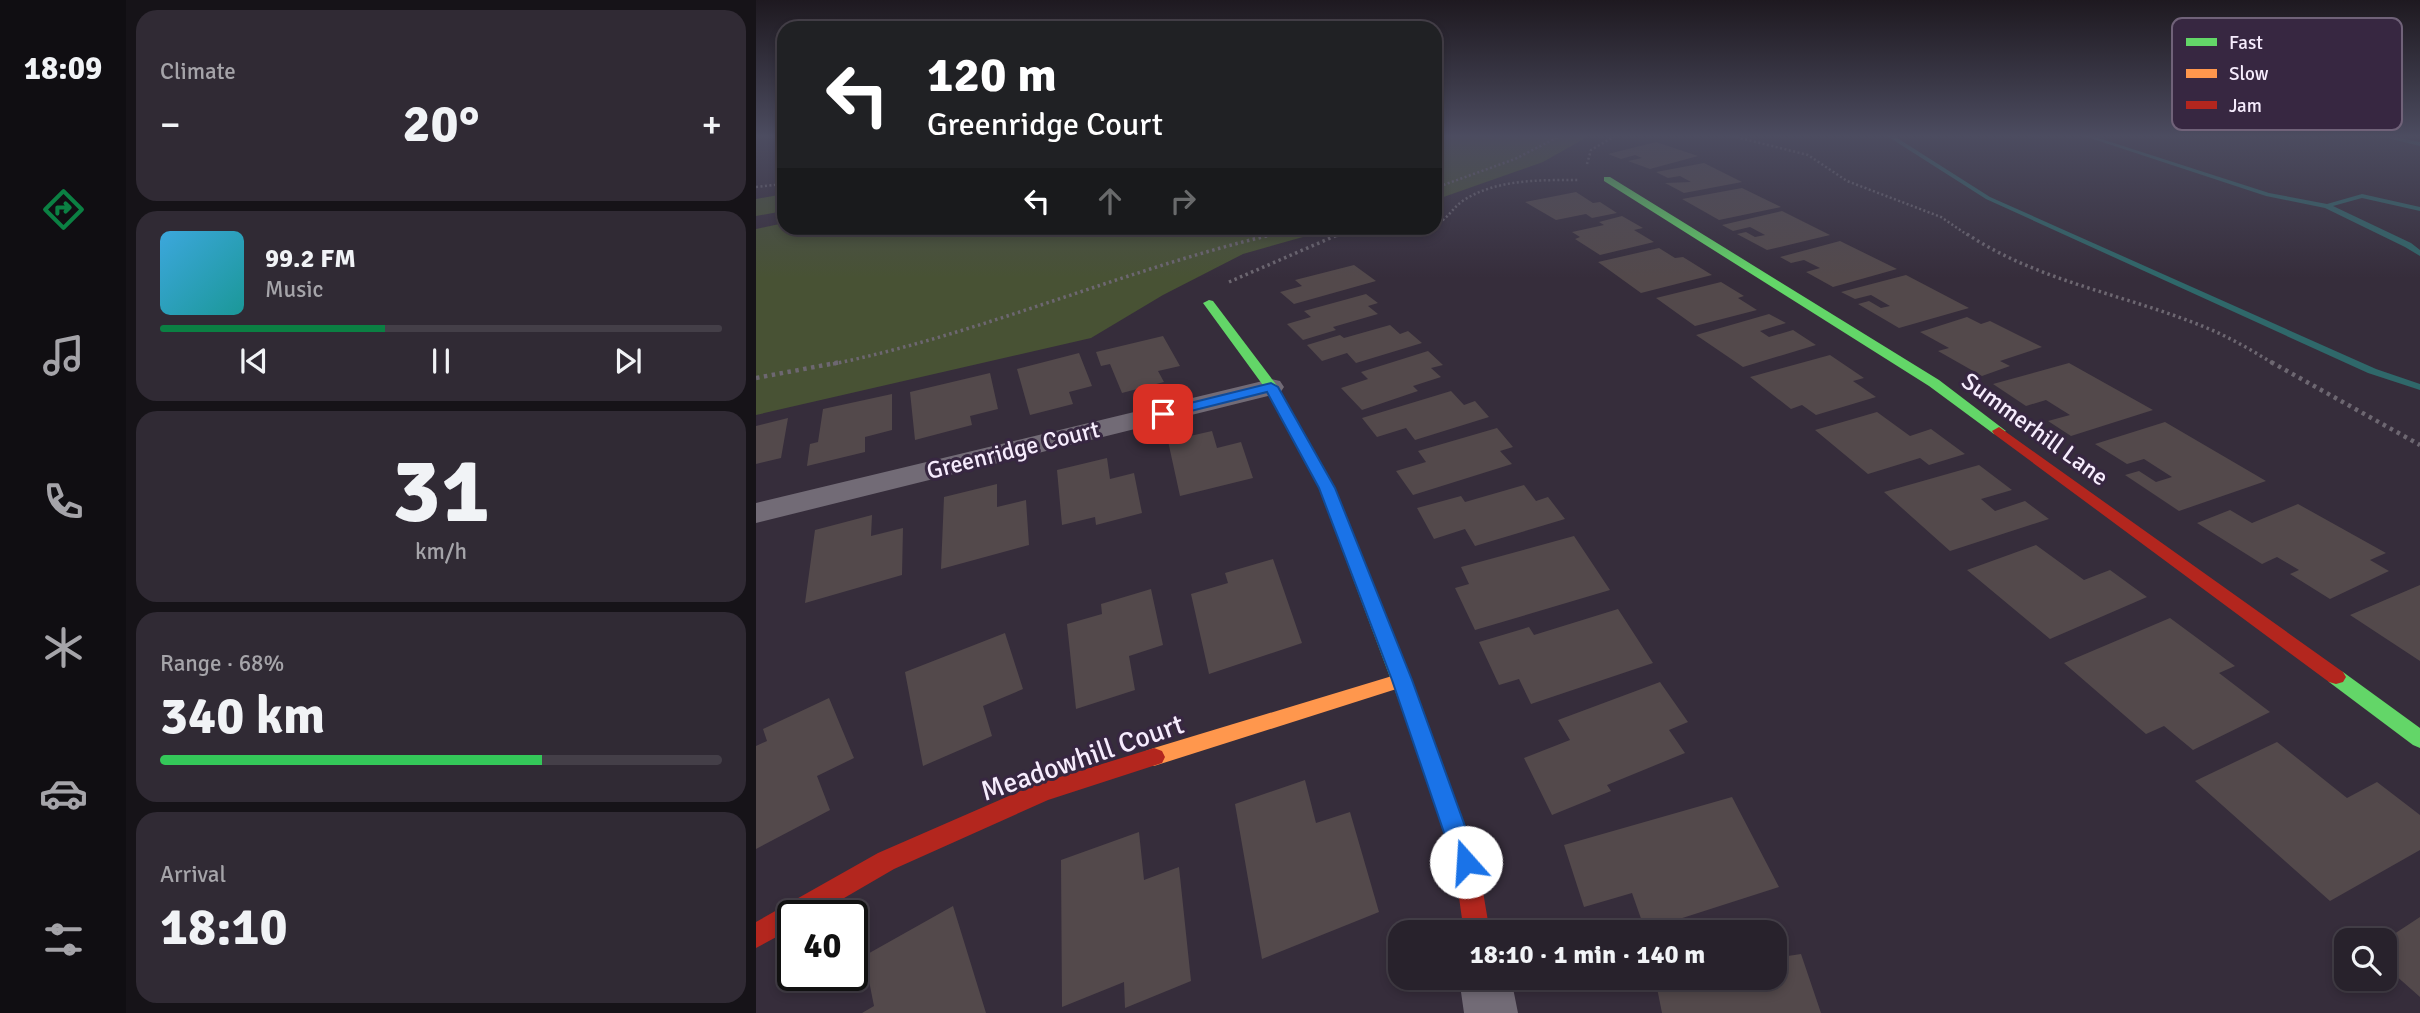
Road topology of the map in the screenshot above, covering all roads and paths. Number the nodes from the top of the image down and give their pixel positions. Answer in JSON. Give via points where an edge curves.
{"nodes":[{"id":1,"x":1519,"y":183,"type":"edge"},
{"id":2,"x":1614,"y":183,"type":"edge"},
{"id":3,"x":1853,"y":183,"type":"edge"},
{"id":4,"x":777,"y":185,"type":"edge"},
{"id":5,"x":756,"y":187,"type":"edge"},
{"id":6,"x":1442,"y":221,"type":"edge"},
{"id":7,"x":1275,"y":235,"type":"edge"},
{"id":8,"x":1345,"y":235,"type":"edge"},
{"id":9,"x":1209,"y":303,"type":"joint"},
{"id":10,"x":756,"y":378,"type":"edge"},
{"id":11,"x":1271,"y":387,"type":"junction"},
{"id":12,"x":2420,"y":445,"type":"edge"},
{"id":13,"x":756,"y":513,"type":"edge"},
{"id":14,"x":1402,"y":680,"type":"junction"},
{"id":15,"x":2420,"y":739,"type":"edge"},
{"id":16,"x":1476,"y":920,"type":"edge"},
{"id":17,"x":756,"y":936,"type":"edge"},
{"id":18,"x":1487,"y":990,"type":"edge"},
{"id":19,"x":1491,"y":1013,"type":"edge"}],
"edges":[{"from":1,"to":6,"type":"path","via":[[1464,200]]},
{"from":2,"to":15,"type":"street","name":"Summerhill Lane","via":[[1934,383]]},
{"from":3,"to":12,"type":"path","via":[[1941,217],[2022,265],[2207,328]]},
{"from":4,"to":5,"type":"path"},
{"from":7,"to":10,"type":"path","via":[[1145,270],[957,333]]},
{"from":8,"to":9,"type":"path","via":[[1318,242],[1228,282]]},
{"from":9,"to":11,"type":"street"},
{"from":11,"to":13,"type":"street","name":"Greenridge Court"},
{"from":11,"to":14,"type":"street","via":[[1327,488]]},
{"from":14,"to":16,"type":"street","via":[[1466,862]]},
{"from":14,"to":17,"type":"street","name":"Meadowhill Court","via":[[1042,792],[886,861]]},
{"from":18,"to":19,"type":"street"}]}
